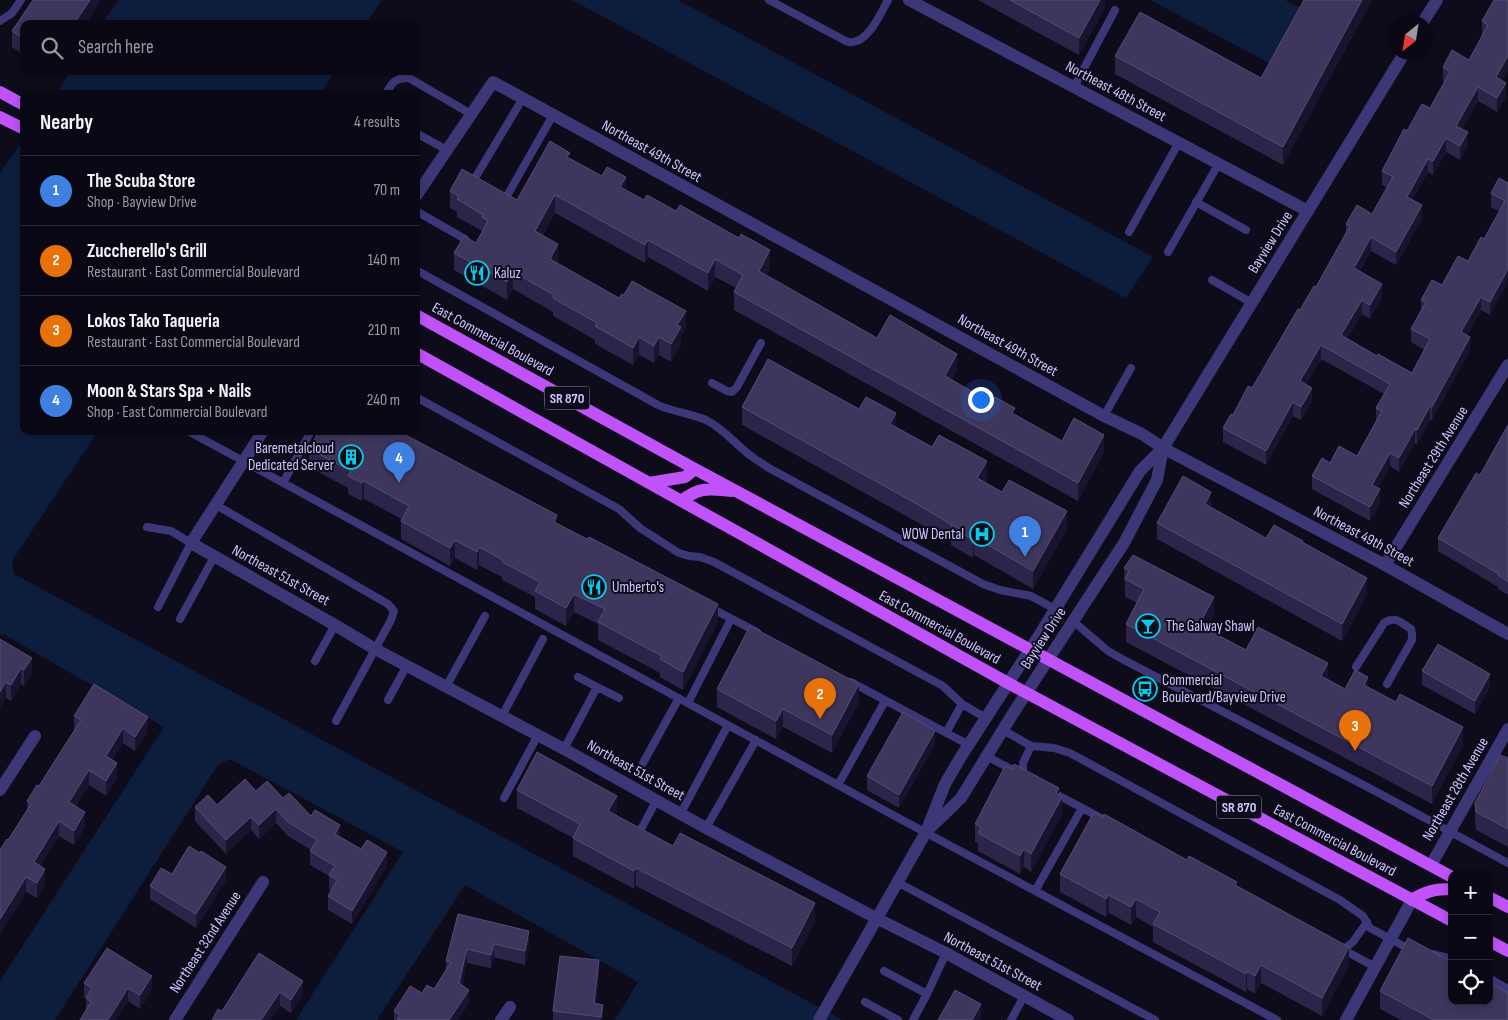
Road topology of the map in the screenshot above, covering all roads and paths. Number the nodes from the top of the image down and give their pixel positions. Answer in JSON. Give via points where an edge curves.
{"nodes":[{"id":1,"x":21,"y":0,"type":"edge"},
{"id":2,"x":769,"y":0,"type":"edge"},
{"id":3,"x":888,"y":0,"type":"edge"},
{"id":4,"x":909,"y":0,"type":"edge"},
{"id":5,"x":1437,"y":0,"type":"edge"},
{"id":6,"x":1115,"y":10,"type":"dead end"},
{"id":7,"x":1427,"y":15,"type":"edge"},
{"id":8,"x":0,"y":21,"type":"edge"},
{"id":9,"x":1400,"y":60,"type":"edge"},
{"id":10,"x":1074,"y":88,"type":"junction"},
{"id":11,"x":389,"y":90,"type":"edge"},
{"id":12,"x":0,"y":92,"type":"edge"},
{"id":13,"x":523,"y":98,"type":"junction"},
{"id":14,"x":20,"y":104,"type":"edge"},
{"id":15,"x":471,"y":114,"type":"junction"},
{"id":16,"x":553,"y":115,"type":"junction"},
{"id":17,"x":0,"y":117,"type":"edge"},
{"id":18,"x":18,"y":126,"type":"edge"},
{"id":19,"x":420,"y":136,"type":"edge"},
{"id":20,"x":1179,"y":142,"type":"junction"},
{"id":21,"x":446,"y":150,"type":"junction"},
{"id":22,"x":1219,"y":164,"type":"junction"},
{"id":23,"x":420,"y":180,"type":"edge"},
{"id":24,"x":472,"y":183,"type":"edge"},
{"id":25,"x":504,"y":201,"type":"edge"},
{"id":26,"x":1196,"y":202,"type":"junction"},
{"id":27,"x":1308,"y":211,"type":"junction"},
{"id":28,"x":420,"y":214,"type":"edge"},
{"id":29,"x":1246,"y":230,"type":"dead end"},
{"id":30,"x":1129,"y":232,"type":"dead end"},
{"id":31,"x":465,"y":239,"type":"edge"},
{"id":32,"x":1168,"y":252,"type":"dead end"},
{"id":33,"x":420,"y":272,"type":"edge"},
{"id":34,"x":1212,"y":280,"type":"dead end"},
{"id":35,"x":1252,"y":303,"type":"junction"},
{"id":36,"x":420,"y":316,"type":"edge"},
{"id":37,"x":760,"y":343,"type":"dead end"},
{"id":38,"x":420,"y":355,"type":"edge"},
{"id":39,"x":1508,"y":365,"type":"edge"},
{"id":40,"x":1132,"y":368,"type":"dead end"},
{"id":41,"x":712,"y":383,"type":"dead end"},
{"id":42,"x":420,"y":399,"type":"edge"},
{"id":43,"x":1104,"y":416,"type":"junction"},
{"id":44,"x":195,"y":435,"type":"edge"},
{"id":45,"x":260,"y":435,"type":"edge"},
{"id":46,"x":309,"y":435,"type":"edge"},
{"id":47,"x":1163,"y":448,"type":"junction"},
{"id":48,"x":244,"y":461,"type":"junction"},
{"id":49,"x":696,"y":469,"type":"junction"},
{"id":50,"x":283,"y":483,"type":"junction"},
{"id":51,"x":649,"y":483,"type":"junction"},
{"id":52,"x":737,"y":491,"type":"junction"},
{"id":53,"x":681,"y":501,"type":"junction"},
{"id":54,"x":216,"y":505,"type":"junction"},
{"id":55,"x":147,"y":527,"type":"dead end"},
{"id":56,"x":191,"y":543,"type":"junction"},
{"id":57,"x":214,"y":557,"type":"junction"},
{"id":58,"x":1385,"y":565,"type":"junction"},
{"id":59,"x":698,"y":601,"type":"edge"},
{"id":60,"x":158,"y":607,"type":"dead end"},
{"id":61,"x":1055,"y":609,"type":"junction"},
{"id":62,"x":485,"y":616,"type":"dead end"},
{"id":63,"x":180,"y":619,"type":"dead end"},
{"id":64,"x":731,"y":619,"type":"junction"},
{"id":65,"x":1073,"y":621,"type":"junction"},
{"id":66,"x":335,"y":624,"type":"junction"},
{"id":67,"x":1508,"y":634,"type":"edge"},
{"id":68,"x":766,"y":637,"type":"edge"},
{"id":69,"x":543,"y":639,"type":"dead end"},
{"id":70,"x":375,"y":649,"type":"junction"},
{"id":71,"x":1030,"y":649,"type":"junction"},
{"id":72,"x":1049,"y":659,"type":"junction"},
{"id":73,"x":315,"y":661,"type":"dead end"},
{"id":74,"x":407,"y":665,"type":"junction"},
{"id":75,"x":1356,"y":667,"type":"dead end"},
{"id":76,"x":578,"y":677,"type":"dead end"},
{"id":77,"x":842,"y":678,"type":"edge"},
{"id":78,"x":1008,"y":684,"type":"junction"},
{"id":79,"x":1387,"y":684,"type":"dead end"},
{"id":80,"x":446,"y":687,"type":"junction"},
{"id":81,"x":597,"y":687,"type":"junction"},
{"id":82,"x":1026,"y":693,"type":"junction"},
{"id":83,"x":619,"y":698,"type":"dead end"},
{"id":84,"x":679,"y":698,"type":"junction"},
{"id":85,"x":388,"y":700,"type":"dead end"},
{"id":86,"x":885,"y":700,"type":"junction"},
{"id":87,"x":688,"y":703,"type":"junction"},
{"id":88,"x":962,"y":704,"type":"junction"},
{"id":89,"x":502,"y":716,"type":"junction"},
{"id":90,"x":986,"y":718,"type":"junction"},
{"id":91,"x":336,"y":721,"type":"dead end"},
{"id":92,"x":728,"y":725,"type":"junction"},
{"id":93,"x":1508,"y":729,"type":"edge"},
{"id":94,"x":1002,"y":730,"type":"junction"},
{"id":95,"x":946,"y":733,"type":"junction"},
{"id":96,"x":538,"y":735,"type":"junction"},
{"id":97,"x":35,"y":736,"type":"dead end"},
{"id":98,"x":756,"y":740,"type":"junction"},
{"id":99,"x":969,"y":745,"type":"junction"},
{"id":100,"x":1031,"y":746,"type":"junction"},
{"id":101,"x":564,"y":749,"type":"junction"},
{"id":102,"x":986,"y":756,"type":"junction"},
{"id":103,"x":643,"y":763,"type":"dead end"},
{"id":104,"x":1023,"y":776,"type":"junction"},
{"id":105,"x":1031,"y":780,"type":"edge"},
{"id":106,"x":838,"y":785,"type":"junction"},
{"id":107,"x":0,"y":790,"type":"edge"},
{"id":108,"x":1048,"y":790,"type":"edge"},
{"id":109,"x":504,"y":798,"type":"dead end"},
{"id":110,"x":657,"y":799,"type":"junction"},
{"id":111,"x":1082,"y":808,"type":"junction"},
{"id":112,"x":681,"y":814,"type":"junction"},
{"id":113,"x":1108,"y":822,"type":"edge"},
{"id":114,"x":706,"y":828,"type":"junction"},
{"id":115,"x":1450,"y":831,"type":"junction"},
{"id":116,"x":926,"y":832,"type":"junction"},
{"id":117,"x":638,"y":835,"type":"edge"},
{"id":118,"x":1508,"y":863,"type":"edge"},
{"id":119,"x":1430,"y":865,"type":"junction"},
{"id":120,"x":1448,"y":875,"type":"edge"},
{"id":121,"x":263,"y":882,"type":"dead end"},
{"id":122,"x":897,"y":882,"type":"junction"},
{"id":123,"x":1448,"y":889,"type":"edge"},
{"id":124,"x":1035,"y":891,"type":"junction"},
{"id":125,"x":1493,"y":899,"type":"edge"},
{"id":126,"x":1412,"y":900,"type":"junction"},
{"id":127,"x":1508,"y":907,"type":"edge"},
{"id":128,"x":876,"y":918,"type":"junction"},
{"id":129,"x":1448,"y":919,"type":"edge"},
{"id":130,"x":1366,"y":922,"type":"junction"},
{"id":131,"x":1390,"y":939,"type":"junction"},
{"id":132,"x":1493,"y":943,"type":"edge"},
{"id":133,"x":1334,"y":945,"type":"edge"},
{"id":134,"x":1343,"y":950,"type":"junction"},
{"id":135,"x":1508,"y":951,"type":"edge"},
{"id":136,"x":946,"y":953,"type":"junction"},
{"id":137,"x":1448,"y":958,"type":"edge"},
{"id":138,"x":1375,"y":967,"type":"junction"},
{"id":139,"x":884,"y":971,"type":"dead end"},
{"id":140,"x":1493,"y":980,"type":"edge"},
{"id":141,"x":1508,"y":989,"type":"edge"},
{"id":142,"x":928,"y":994,"type":"junction"},
{"id":143,"x":1024,"y":996,"type":"junction"},
{"id":144,"x":865,"y":1002,"type":"dead end"},
{"id":145,"x":510,"y":1007,"type":"dead end"},
{"id":146,"x":175,"y":1020,"type":"edge"},
{"id":147,"x":501,"y":1020,"type":"edge"},
{"id":148,"x":819,"y":1020,"type":"edge"},
{"id":149,"x":898,"y":1020,"type":"edge"},
{"id":150,"x":914,"y":1020,"type":"edge"},
{"id":151,"x":1010,"y":1020,"type":"edge"},
{"id":152,"x":1068,"y":1020,"type":"edge"},
{"id":153,"x":1155,"y":1020,"type":"edge"},
{"id":154,"x":1278,"y":1020,"type":"edge"},
{"id":155,"x":1347,"y":1020,"type":"edge"}],
"edges":[{"from":1,"to":8,"type":"lane","via":[[12,13]]},
{"from":2,"to":3,"type":"lane","via":[[851,43],[869,33]]},
{"from":4,"to":10,"type":"street","name":"Northeast 48th Street"},
{"from":5,"to":7,"type":"street"},
{"from":6,"to":10,"type":"lane"},
{"from":9,"to":27,"type":"street","name":"Bayview Drive"},
{"from":10,"to":20,"type":"street","name":"Northeast 48th Street"},
{"from":11,"to":15,"type":"lane","via":[[400,78],[409,78]]},
{"from":12,"to":14,"type":"main road"},
{"from":13,"to":15,"type":"street","name":"Northeast 49th Street","via":[[493,82]]},
{"from":13,"to":16,"type":"street","name":"Northeast 49th Street"},
{"from":13,"to":24,"type":"lane"},
{"from":15,"to":21,"type":"street"},
{"from":16,"to":25,"type":"lane"},
{"from":16,"to":43,"type":"street","name":"Northeast 49th Street"},
{"from":17,"to":18,"type":"main road"},
{"from":19,"to":21,"type":"lane"},
{"from":20,"to":22,"type":"street","name":"Northeast 48th Street"},
{"from":20,"to":30,"type":"lane"},
{"from":21,"to":23,"type":"street"},
{"from":22,"to":26,"type":"lane"},
{"from":22,"to":27,"type":"street","name":"Northeast 48th Street"},
{"from":26,"to":29,"type":"lane"},
{"from":26,"to":32,"type":"lane"},
{"from":27,"to":35,"type":"street","name":"Bayview Drive"},
{"from":28,"to":31,"type":"lane"},
{"from":33,"to":61,"type":"lane","via":[[658,405],[719,427],[767,466],[984,584],[1032,596]]},
{"from":34,"to":35,"type":"lane"},
{"from":35,"to":47,"type":"street","name":"Bayview Drive"},
{"from":36,"to":49,"type":"main road","name":"East Commercial Boulevard","number":"SR 870"},
{"from":37,"to":41,"type":"lane","via":[[732,392]]},
{"from":38,"to":51,"type":"main road","name":"East Commercial Boulevard","number":"SR 870"},
{"from":39,"to":58,"type":"street","name":"Northeast 29th Avenue"},
{"from":40,"to":43,"type":"lane"},
{"from":42,"to":88,"type":"lane","via":[[619,509],[640,528],[679,553],[700,557],[731,570],[943,686]]},
{"from":43,"to":47,"type":"street","name":"Northeast 49th Street"},
{"from":44,"to":48,"type":"lane"},
{"from":45,"to":48,"type":"street"},
{"from":46,"to":50,"type":"lane"},
{"from":47,"to":58,"type":"street","name":"Northeast 49th Street"},
{"from":47,"to":61,"type":"street","name":"Bayview Drive","via":[[1140,471]]},
{"from":47,"to":65,"type":"street","name":"Bayview Drive","via":[[1157,480],[1124,543]]},
{"from":48,"to":50,"type":"lane"},
{"from":48,"to":54,"type":"street"},
{"from":49,"to":51,"type":"main road","via":[[685,477]]},
{"from":49,"to":52,"type":"main road","name":"East Commercial Boulevard","number":"SR 870"},
{"from":50,"to":84,"type":"lane"},
{"from":51,"to":53,"type":"main road","name":"East Commercial Boulevard","number":"SR 870"},
{"from":52,"to":53,"type":"main road","via":[[706,488]]},
{"from":52,"to":71,"type":"main road","name":"East Commercial Boulevard","number":"SR 870"},
{"from":53,"to":78,"type":"main road","name":"East Commercial Boulevard","number":"SR 870"},
{"from":54,"to":56,"type":"street"},
{"from":54,"to":70,"type":"lane","via":[[388,604],[394,611]]},
{"from":55,"to":56,"type":"lane","via":[[171,532]]},
{"from":56,"to":57,"type":"street","name":"Northeast 51st Street"},
{"from":56,"to":60,"type":"lane"},
{"from":57,"to":63,"type":"lane"},
{"from":57,"to":66,"type":"street","name":"Northeast 51st Street"},
{"from":58,"to":67,"type":"street","name":"Northeast 49th Street"},
{"from":59,"to":64,"type":"lane"},
{"from":61,"to":71,"type":"street","name":"Bayview Drive"},
{"from":62,"to":80,"type":"lane"},
{"from":64,"to":68,"type":"lane"},
{"from":64,"to":87,"type":"lane"},
{"from":65,"to":72,"type":"street","name":"Bayview Drive"},
{"from":65,"to":115,"type":"lane","via":[[1122,659]]},
{"from":66,"to":70,"type":"street","name":"Northeast 51st Street"},
{"from":66,"to":73,"type":"lane"},
{"from":69,"to":89,"type":"lane"},
{"from":70,"to":74,"type":"street","name":"Northeast 51st Street"},
{"from":70,"to":91,"type":"lane"},
{"from":71,"to":72,"type":"main road","name":"East Commercial Boulevard","number":"SR 870"},
{"from":71,"to":78,"type":"street","name":"Bayview Drive"},
{"from":72,"to":82,"type":"street","name":"Bayview Drive"},
{"from":72,"to":119,"type":"main road","name":"East Commercial Boulevard","number":"SR 870"},
{"from":74,"to":80,"type":"street","name":"Northeast 51st Street"},
{"from":74,"to":85,"type":"lane"},
{"from":75,"to":79,"type":"lane","via":[[1384,623],[1395,619],[1411,629],[1412,640]]},
{"from":76,"to":81,"type":"lane"},
{"from":77,"to":86,"type":"lane"},
{"from":78,"to":82,"type":"main road","name":"East Commercial Boulevard","number":"SR 870"},
{"from":78,"to":90,"type":"street","name":"Bayview Drive"},
{"from":80,"to":89,"type":"street","name":"Northeast 51st Street"},
{"from":81,"to":83,"type":"lane"},
{"from":81,"to":101,"type":"lane"},
{"from":82,"to":94,"type":"street","name":"Bayview Drive"},
{"from":82,"to":126,"type":"main road","name":"East Commercial Boulevard","number":"SR 870"},
{"from":84,"to":87,"type":"lane"},
{"from":84,"to":103,"type":"lane"},
{"from":86,"to":95,"type":"lane"},
{"from":86,"to":106,"type":"lane"},
{"from":87,"to":92,"type":"lane"},
{"from":88,"to":90,"type":"lane"},
{"from":88,"to":95,"type":"lane"},
{"from":89,"to":96,"type":"street","name":"Northeast 51st Street"},
{"from":90,"to":99,"type":"street","name":"Bayview Drive"},
{"from":92,"to":98,"type":"lane"},
{"from":92,"to":112,"type":"lane"},
{"from":93,"to":115,"type":"street","name":"Northeast 28th Avenue"},
{"from":94,"to":100,"type":"lane"},
{"from":94,"to":102,"type":"street","name":"Bayview Drive"},
{"from":95,"to":99,"type":"lane"},
{"from":96,"to":101,"type":"street","name":"Northeast 51st Street"},
{"from":96,"to":109,"type":"lane"},
{"from":97,"to":107,"type":"street"},
{"from":98,"to":106,"type":"lane"},
{"from":98,"to":114,"type":"lane"},
{"from":99,"to":116,"type":"street","name":"Bayview Drive","via":[[945,784]]},
{"from":100,"to":104,"type":"lane","via":[[1023,763]]},
{"from":100,"to":130,"type":"lane","via":[[1070,753],[1340,900],[1363,916]]},
{"from":101,"to":110,"type":"street","name":"Northeast 51st Street"},
{"from":102,"to":104,"type":"lane"},
{"from":102,"to":116,"type":"street","name":"Bayview Drive","via":[[961,798]]},
{"from":104,"to":105,"type":"lane"},
{"from":106,"to":116,"type":"lane"},
{"from":108,"to":111,"type":"lane"},
{"from":110,"to":112,"type":"street","name":"Northeast 51st Street"},
{"from":110,"to":117,"type":"lane"},
{"from":111,"to":113,"type":"lane"},
{"from":111,"to":124,"type":"lane"},
{"from":112,"to":114,"type":"street","name":"Northeast 51st Street"},
{"from":114,"to":128,"type":"street","name":"Northeast 51st Street"},
{"from":115,"to":118,"type":"lane"},
{"from":115,"to":119,"type":"street","name":"Northeast 28th Avenue"},
{"from":116,"to":122,"type":"street","name":"Bayview Drive"},
{"from":116,"to":124,"type":"lane"},
{"from":119,"to":120,"type":"main road","name":"East Commercial Boulevard","number":"SR 870"},
{"from":121,"to":146,"type":"street","name":"Northeast 32nd Avenue"},
{"from":122,"to":128,"type":"street","name":"Bayview Drive"},
{"from":122,"to":153,"type":"lane"},
{"from":123,"to":126,"type":"main road","via":[[1422,893]]},
{"from":124,"to":154,"type":"lane"},
{"from":125,"to":127,"type":"main road"},
{"from":126,"to":129,"type":"main road","name":"East Commercial Boulevard","number":"SR 870"},
{"from":126,"to":131,"type":"street"},
{"from":128,"to":136,"type":"street","name":"Northeast 51st Street"},
{"from":128,"to":148,"type":"street","name":"Bayview Drive"},
{"from":130,"to":131,"type":"lane","via":[[1370,928]]},
{"from":130,"to":134,"type":"lane","via":[[1353,942]]},
{"from":131,"to":137,"type":"lane","via":[[1413,951]]},
{"from":131,"to":138,"type":"street"},
{"from":132,"to":135,"type":"main road"},
{"from":133,"to":134,"type":"lane"},
{"from":134,"to":138,"type":"lane"},
{"from":136,"to":142,"type":"lane"},
{"from":136,"to":143,"type":"street","name":"Northeast 51st Street"},
{"from":138,"to":155,"type":"street"},
{"from":139,"to":142,"type":"lane"},
{"from":140,"to":141,"type":"lane"},
{"from":142,"to":150,"type":"lane"},
{"from":143,"to":151,"type":"lane"},
{"from":143,"to":152,"type":"street","name":"Northeast 51st Street"},
{"from":144,"to":149,"type":"lane"},
{"from":145,"to":147,"type":"street"}]}
